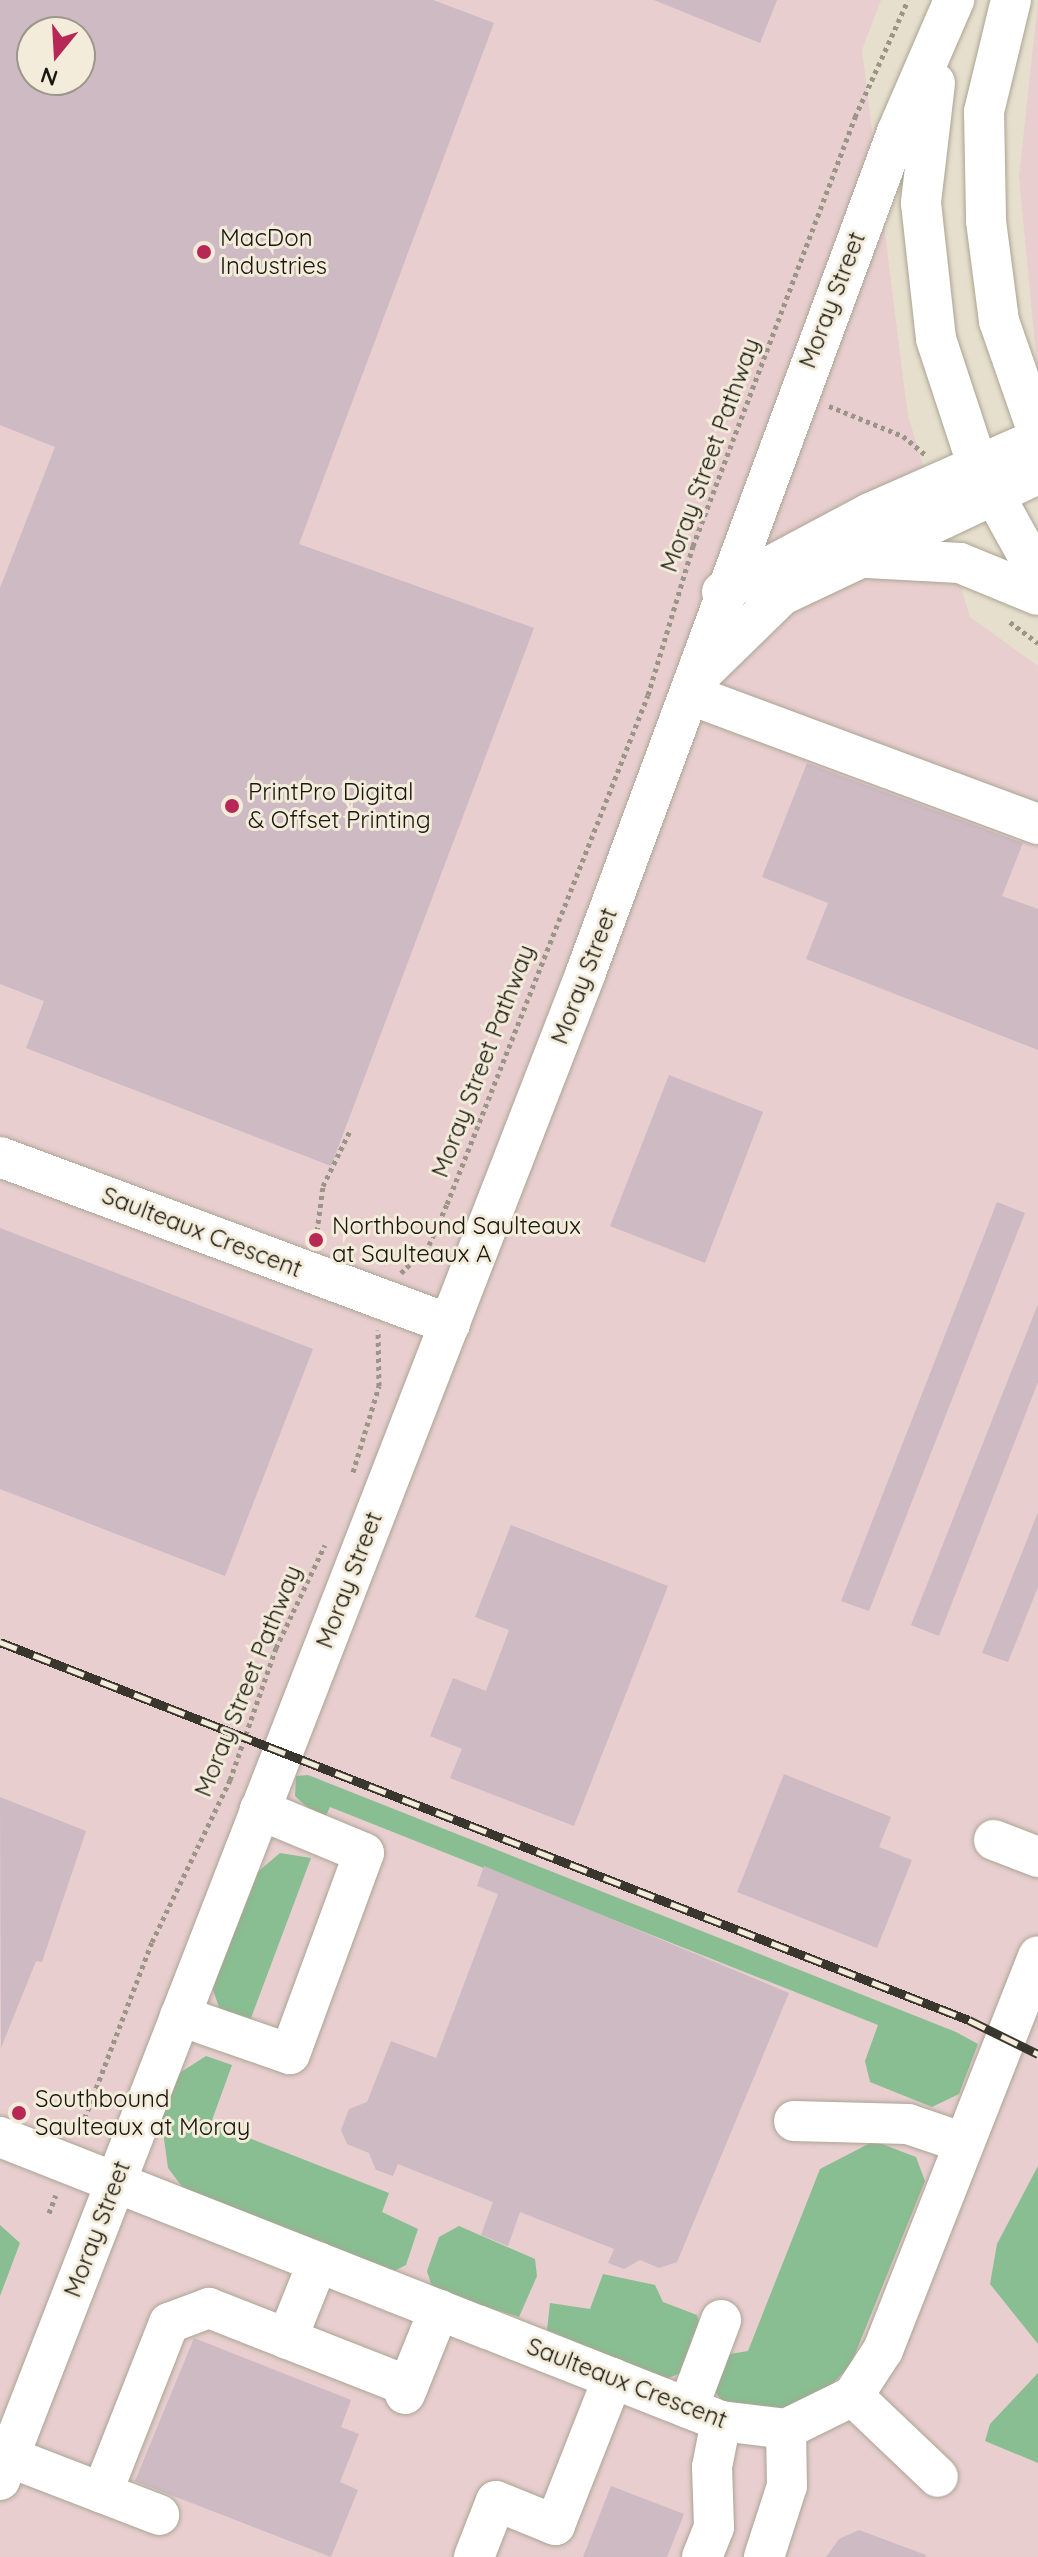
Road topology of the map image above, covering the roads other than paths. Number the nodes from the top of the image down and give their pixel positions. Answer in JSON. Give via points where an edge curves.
{"nodes":[{"id":1,"x":1011,"y":0,"type":"edge"},
{"id":2,"x":952,"y":6,"type":"edge"},
{"id":3,"x":1038,"y":436,"type":"edge"},
{"id":4,"x":1038,"y":474,"type":"edge"},
{"id":5,"x":984,"y":479,"type":"junction"},
{"id":6,"x":855,"y":559,"type":"junction"},
{"id":7,"x":1038,"y":574,"type":"edge"},
{"id":8,"x":722,"y":592,"type":"junction"},
{"id":9,"x":1038,"y":595,"type":"edge"},
{"id":10,"x":693,"y":688,"type":"junction"},
{"id":11,"x":1038,"y":824,"type":"edge"},
{"id":12,"x":0,"y":1157,"type":"edge"},
{"id":13,"x":450,"y":1324,"type":"junction"},
{"id":14,"x":260,"y":1810,"type":"junction"},
{"id":15,"x":994,"y":1840,"type":"dead end"},
{"id":16,"x":1038,"y":1857,"type":"edge"},
{"id":17,"x":1038,"y":1956,"type":"edge"},
{"id":18,"x":180,"y":2016,"type":"junction"},
{"id":19,"x":794,"y":2121,"type":"dead end"},
{"id":20,"x":0,"y":2137,"type":"edge"},
{"id":21,"x":964,"y":2143,"type":"junction"},
{"id":22,"x":116,"y":2182,"type":"junction"},
{"id":23,"x":318,"y":2262,"type":"junction"},
{"id":24,"x":439,"y":2310,"type":"junction"},
{"id":25,"x":721,"y":2320,"type":"dead end"},
{"id":26,"x":287,"y":2339,"type":"junction"},
{"id":27,"x":613,"y":2378,"type":"junction"},
{"id":28,"x":853,"y":2396,"type":"junction"},
{"id":29,"x":704,"y":2415,"type":"junction"},
{"id":30,"x":786,"y":2429,"type":"junction"},
{"id":31,"x":4,"y":2468,"type":"edge"},
{"id":32,"x":938,"y":2477,"type":"dead end"},
{"id":33,"x":102,"y":2493,"type":"junction"},
{"id":34,"x":159,"y":2515,"type":"dead end"},
{"id":35,"x":474,"y":2557,"type":"edge"},
{"id":36,"x":702,"y":2557,"type":"edge"},
{"id":37,"x":764,"y":2557,"type":"edge"}],
"edges":[{"from":1,"to":3,"type":"street","name":"Moray Street","via":[[984,112],[986,221],[999,321]]},
{"from":2,"to":5,"type":"street","name":"Moray Street","via":[[921,203],[936,339]]},
{"from":2,"to":8,"type":"street","name":"Moray Street"},
{"from":3,"to":5,"type":"street","name":"Moray Street"},
{"from":4,"to":5,"type":"street","name":"Moray Street"},
{"from":5,"to":6,"type":"street","name":"Moray Street"},
{"from":5,"to":7,"type":"street"},
{"from":5,"to":8,"type":"street","name":"Moray Street"},
{"from":6,"to":9,"type":"street","via":[[960,563]]},
{"from":6,"to":10,"type":"street","name":"Moray Street","via":[[782,595]]},
{"from":8,"to":10,"type":"street","name":"Moray Street"},
{"from":10,"to":11,"type":"street"},
{"from":10,"to":13,"type":"street","name":"Moray Street"},
{"from":12,"to":13,"type":"street","name":"Saulteaux Crescent","via":[[393,1279]]},
{"from":13,"to":14,"type":"street","name":"Moray Street"},
{"from":14,"to":18,"type":"street","name":"Moray Street"},
{"from":14,"to":18,"type":"street","via":[[364,1853],[290,2054]]},
{"from":15,"to":16,"type":"street"},
{"from":17,"to":21,"type":"street"},
{"from":18,"to":22,"type":"street","name":"Moray Street"},
{"from":19,"to":21,"type":"street","via":[[908,2124]]},
{"from":20,"to":22,"type":"street","name":"Saulteaux Crescent"},
{"from":21,"to":28,"type":"street","via":[[883,2350]]},
{"from":22,"to":23,"type":"street","name":"Saulteaux Crescent"},
{"from":22,"to":31,"type":"street","name":"Moray Street"},
{"from":23,"to":24,"type":"street","name":"Saulteaux Crescent"},
{"from":23,"to":26,"type":"street"},
{"from":24,"to":26,"type":"street","via":[[407,2390]]},
{"from":24,"to":27,"type":"street","name":"Saulteaux Crescent"},
{"from":25,"to":29,"type":"street"},
{"from":26,"to":33,"type":"street","via":[[209,2308],[169,2323]]},
{"from":27,"to":29,"type":"street","name":"Saulteaux Crescent"},
{"from":27,"to":35,"type":"street","via":[[555,2525],[496,2501]]},
{"from":28,"to":30,"type":"street"},
{"from":28,"to":32,"type":"street"},
{"from":29,"to":30,"type":"street","name":"Saulteaux Crescent"},
{"from":29,"to":36,"type":"street","via":[[714,2527]]},
{"from":30,"to":37,"type":"street","via":[[787,2486]]},
{"from":31,"to":33,"type":"street"},
{"from":33,"to":34,"type":"street"}]}
